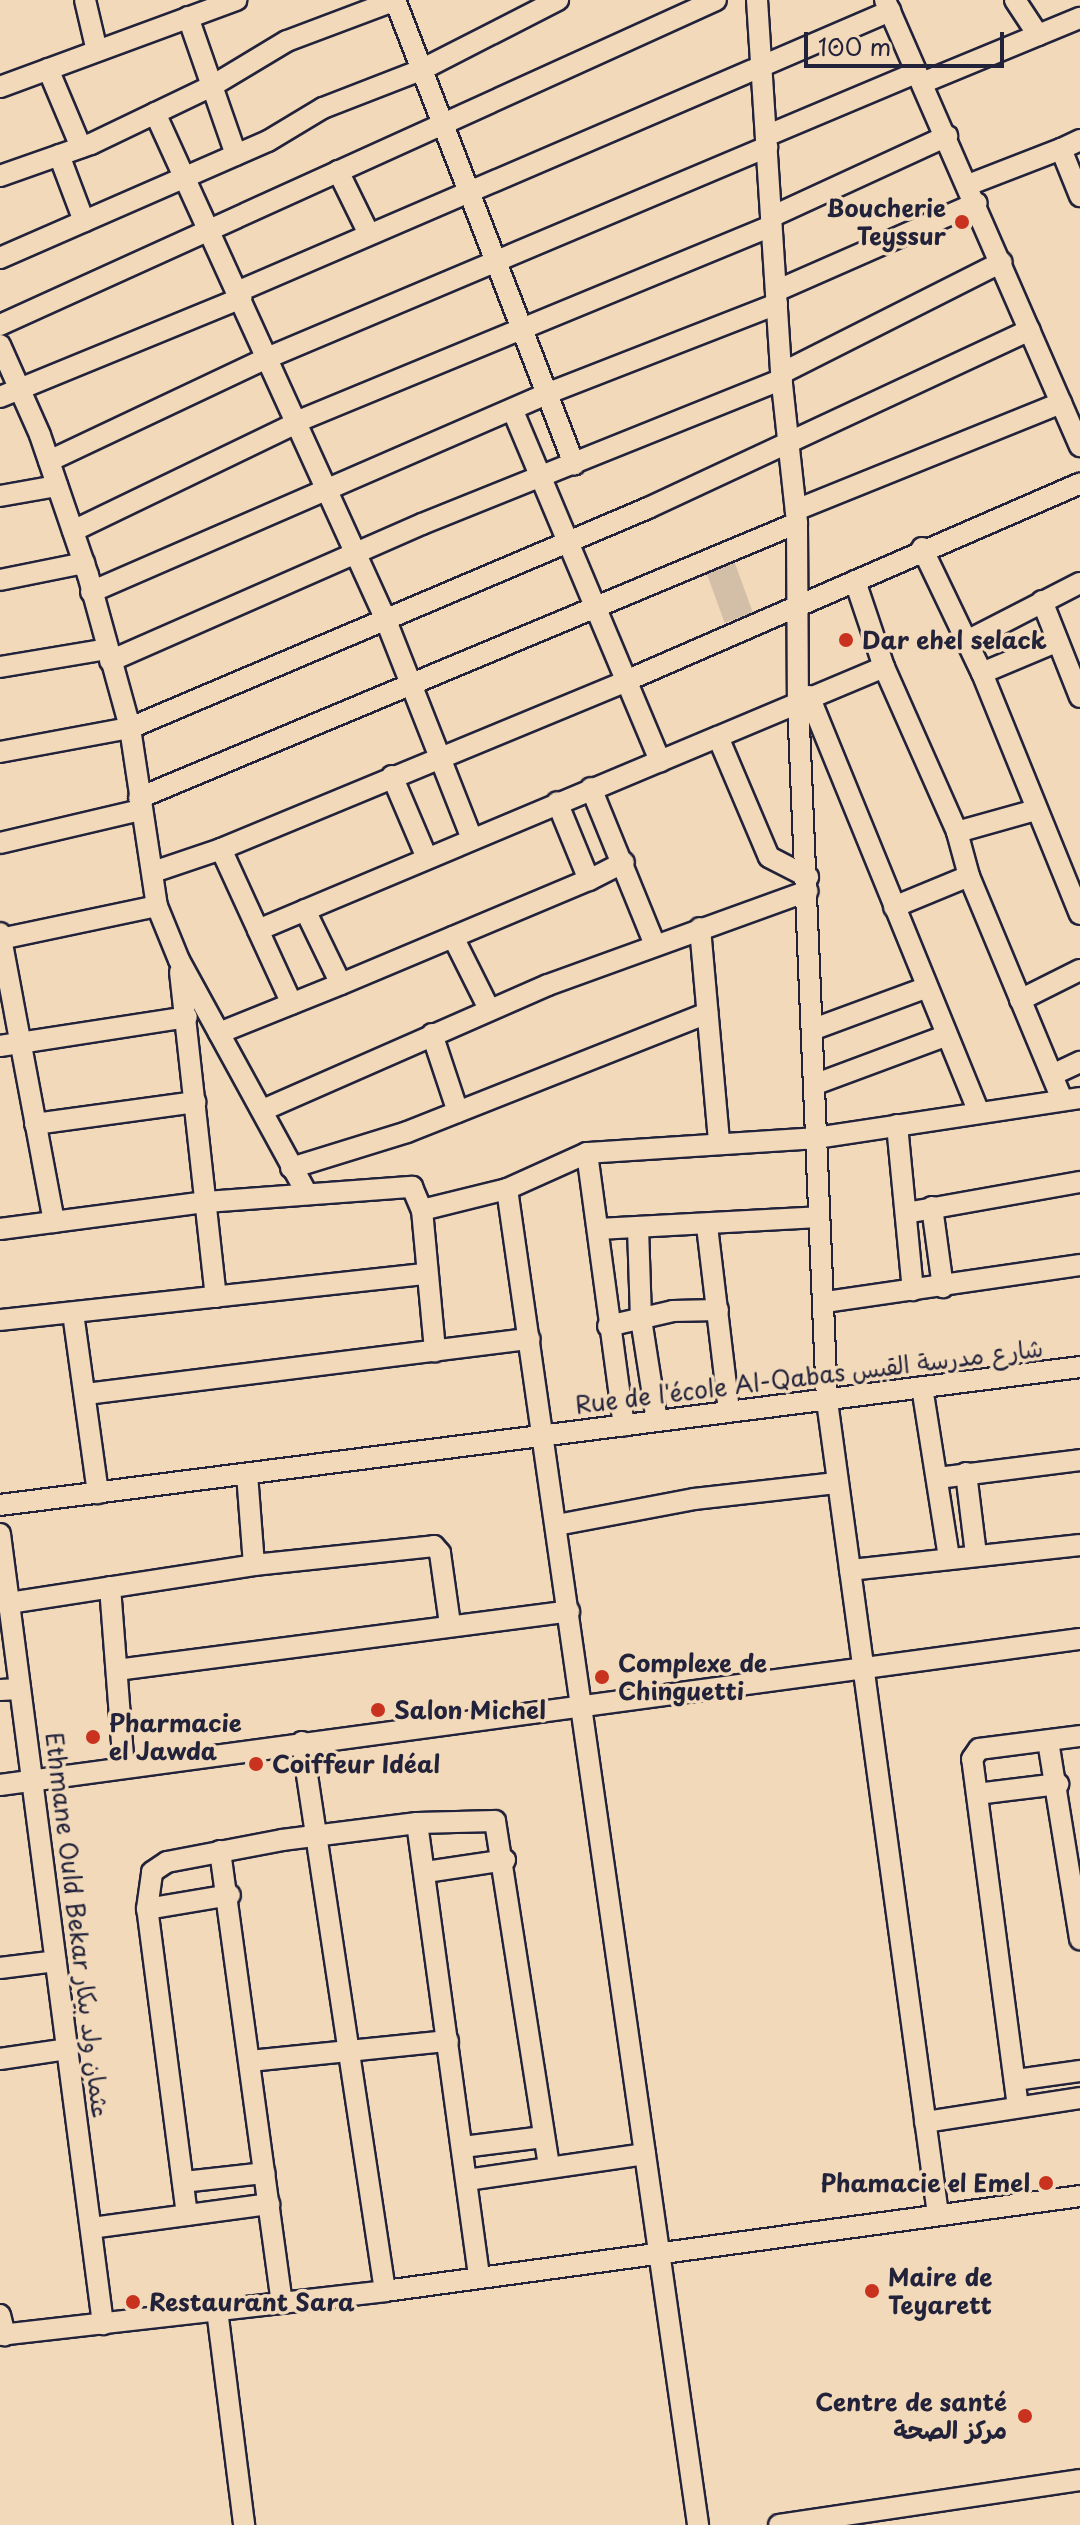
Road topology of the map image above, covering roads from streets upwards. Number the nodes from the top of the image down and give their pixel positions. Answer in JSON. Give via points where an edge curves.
{"nodes":[{"id":1,"x":85,"y":0,"type":"edge"},
{"id":2,"x":236,"y":0,"type":"edge"},
{"id":3,"x":395,"y":0,"type":"edge"},
{"id":4,"x":558,"y":0,"type":"edge"},
{"id":5,"x":716,"y":0,"type":"edge"},
{"id":6,"x":757,"y":0,"type":"edge"},
{"id":7,"x":1015,"y":0,"type":"edge"},
{"id":8,"x":892,"y":5,"type":"edge"},
{"id":9,"x":188,"y":17,"type":"junction"},
{"id":10,"x":1080,"y":18,"type":"edge"},
{"id":11,"x":1038,"y":35,"type":"junction"},
{"id":12,"x":97,"y":51,"type":"junction"},
{"id":13,"x":761,"y":62,"type":"junction"},
{"id":14,"x":48,"y":69,"type":"junction"},
{"id":15,"x":421,"y":70,"type":"junction"},
{"id":16,"x":919,"y":78,"type":"junction"},
{"id":17,"x":212,"y":86,"type":"junction"},
{"id":18,"x":0,"y":87,"type":"edge"},
{"id":19,"x":155,"y":113,"type":"junction"},
{"id":20,"x":442,"y":123,"type":"junction"},
{"id":21,"x":947,"y":136,"type":"junction"},
{"id":22,"x":1080,"y":140,"type":"edge"},
{"id":23,"x":766,"y":141,"type":"junction"},
{"id":24,"x":81,"y":147,"type":"junction"},
{"id":25,"x":1061,"y":149,"type":"junction"},
{"id":26,"x":59,"y":155,"type":"junction"},
{"id":27,"x":236,"y":155,"type":"junction"},
{"id":28,"x":338,"y":171,"type":"junction"},
{"id":29,"x":0,"y":176,"type":"edge"},
{"id":30,"x":186,"y":176,"type":"junction"},
{"id":31,"x":466,"y":193,"type":"junction"},
{"id":32,"x":972,"y":194,"type":"junction"},
{"id":33,"x":1080,"y":196,"type":"edge"},
{"id":34,"x":84,"y":221,"type":"junction"},
{"id":35,"x":771,"y":222,"type":"junction"},
{"id":36,"x":210,"y":230,"type":"junction"},
{"id":37,"x":369,"y":234,"type":"junction"},
{"id":38,"x":0,"y":258,"type":"edge"},
{"id":39,"x":497,"y":261,"type":"junction"},
{"id":40,"x":1002,"y":262,"type":"junction"},
{"id":41,"x":240,"y":294,"type":"junction"},
{"id":42,"x":776,"y":297,"type":"junction"},
{"id":43,"x":0,"y":325,"type":"edge"},
{"id":44,"x":522,"y":325,"type":"junction"},
{"id":45,"x":1030,"y":330,"type":"junction"},
{"id":46,"x":0,"y":345,"type":"edge"},
{"id":47,"x":267,"y":358,"type":"junction"},
{"id":48,"x":782,"y":376,"type":"junction"},
{"id":49,"x":23,"y":391,"type":"junction"},
{"id":50,"x":546,"y":394,"type":"junction"},
{"id":51,"x":0,"y":397,"type":"edge"},
{"id":52,"x":1061,"y":403,"type":"junction"},
{"id":53,"x":513,"y":411,"type":"junction"},
{"id":54,"x":296,"y":422,"type":"junction"},
{"id":55,"x":791,"y":445,"type":"junction"},
{"id":56,"x":1080,"y":446,"type":"edge"},
{"id":57,"x":49,"y":461,"type":"junction"},
{"id":58,"x":574,"y":465,"type":"junction"},
{"id":59,"x":541,"y":479,"type":"junction"},
{"id":60,"x":1080,"y":483,"type":"edge"},
{"id":61,"x":57,"y":486,"type":"junction"},
{"id":62,"x":326,"y":487,"type":"junction"},
{"id":63,"x":0,"y":496,"type":"edge"},
{"id":64,"x":796,"y":516,"type":"junction"},
{"id":65,"x":73,"y":531,"type":"junction"},
{"id":66,"x":568,"y":539,"type":"junction"},
{"id":67,"x":922,"y":548,"type":"junction"},
{"id":68,"x":356,"y":556,"type":"junction"},
{"id":69,"x":84,"y":563,"type":"junction"},
{"id":70,"x":0,"y":580,"type":"edge"},
{"id":71,"x":855,"y":581,"type":"junction"},
{"id":72,"x":1080,"y":583,"type":"edge"},
{"id":73,"x":91,"y":592,"type":"junction"},
{"id":74,"x":1042,"y":601,"type":"junction"},
{"id":75,"x":795,"y":608,"type":"junction"},
{"id":76,"x":596,"y":609,"type":"junction"},
{"id":77,"x":385,"y":618,"type":"junction"},
{"id":78,"x":967,"y":641,"type":"junction"},
{"id":79,"x":1058,"y":641,"type":"junction"},
{"id":80,"x":109,"y":655,"type":"junction"},
{"id":81,"x":0,"y":667,"type":"edge"},
{"id":82,"x":884,"y":667,"type":"junction"},
{"id":83,"x":982,"y":673,"type":"junction"},
{"id":84,"x":628,"y":680,"type":"junction"},
{"id":85,"x":413,"y":685,"type":"junction"},
{"id":86,"x":1080,"y":697,"type":"edge"},
{"id":87,"x":804,"y":698,"type":"junction"},
{"id":88,"x":130,"y":728,"type":"junction"},
{"id":89,"x":718,"y":737,"type":"junction"},
{"id":90,"x":0,"y":752,"type":"edge"},
{"id":91,"x":439,"y":756,"type":"junction"},
{"id":92,"x":660,"y":761,"type":"junction"},
{"id":93,"x":392,"y":776,"type":"junction"},
{"id":94,"x":591,"y":788,"type":"junction"},
{"id":95,"x":557,"y":802,"type":"junction"},
{"id":96,"x":140,"y":804,"type":"junction"},
{"id":97,"x":1036,"y":810,"type":"junction"},
{"id":98,"x":957,"y":832,"type":"junction"},
{"id":99,"x":472,"y":839,"type":"junction"},
{"id":100,"x":0,"y":843,"type":"edge"},
{"id":101,"x":221,"y":849,"type":"junction"},
{"id":102,"x":427,"y":858,"type":"junction"},
{"id":103,"x":624,"y":862,"type":"junction"},
{"id":104,"x":156,"y":871,"type":"junction"},
{"id":105,"x":969,"y":876,"type":"junction"},
{"id":106,"x":589,"y":880,"type":"junction"},
{"id":107,"x":808,"y":884,"type":"junction"},
{"id":108,"x":157,"y":906,"type":"junction"},
{"id":109,"x":894,"y":907,"type":"junction"},
{"id":110,"x":305,"y":910,"type":"junction"},
{"id":111,"x":1080,"y":914,"type":"edge"},
{"id":112,"x":700,"y":928,"type":"junction"},
{"id":113,"x":258,"y":930,"type":"junction"},
{"id":114,"x":0,"y":937,"type":"edge"},
{"id":115,"x":453,"y":937,"type":"junction"},
{"id":116,"x":655,"y":945,"type":"junction"},
{"id":117,"x":179,"y":960,"type":"junction"},
{"id":118,"x":1080,"y":970,"type":"edge"},
{"id":119,"x":341,"y":984,"type":"junction"},
{"id":120,"x":925,"y":988,"type":"junction"},
{"id":121,"x":1020,"y":1000,"type":"junction"},
{"id":122,"x":292,"y":1004,"type":"junction"},
{"id":123,"x":489,"y":1009,"type":"junction"},
{"id":124,"x":707,"y":1013,"type":"junction"},
{"id":125,"x":187,"y":1017,"type":"junction"},
{"id":126,"x":814,"y":1029,"type":"junction"},
{"id":127,"x":219,"y":1033,"type":"junction"},
{"id":128,"x":432,"y":1034,"type":"junction"},
{"id":129,"x":945,"y":1036,"type":"junction"},
{"id":130,"x":10,"y":1044,"type":"edge"},
{"id":131,"x":1080,"y":1062,"type":"edge"},
{"id":132,"x":1052,"y":1075,"type":"junction"},
{"id":133,"x":816,"y":1084,"type":"junction"},
{"id":134,"x":1071,"y":1098,"type":"edge"},
{"id":135,"x":196,"y":1102,"type":"junction"},
{"id":136,"x":263,"y":1110,"type":"junction"},
{"id":137,"x":458,"y":1112,"type":"junction"},
{"id":138,"x":979,"y":1112,"type":"junction"},
{"id":139,"x":35,"y":1124,"type":"junction"},
{"id":140,"x":897,"y":1125,"type":"junction"},
{"id":141,"x":816,"y":1138,"type":"junction"},
{"id":142,"x":719,"y":1142,"type":"junction"},
{"id":143,"x":587,"y":1153,"type":"junction"},
{"id":144,"x":291,"y":1168,"type":"junction"},
{"id":145,"x":1080,"y":1182,"type":"edge"},
{"id":146,"x":507,"y":1189,"type":"junction"},
{"id":147,"x":307,"y":1194,"type":"junction"},
{"id":148,"x":206,"y":1202,"type":"junction"},
{"id":149,"x":932,"y":1207,"type":"junction"},
{"id":150,"x":422,"y":1210,"type":"junction"},
{"id":151,"x":906,"y":1213,"type":"junction"},
{"id":152,"x":818,"y":1217,"type":"junction"},
{"id":153,"x":54,"y":1222,"type":"junction"},
{"id":154,"x":707,"y":1226,"type":"junction"},
{"id":155,"x":638,"y":1228,"type":"junction"},
{"id":156,"x":0,"y":1229,"type":"edge"},
{"id":157,"x":599,"y":1229,"type":"junction"},
{"id":158,"x":1080,"y":1265,"type":"edge"},
{"id":159,"x":426,"y":1274,"type":"junction"},
{"id":160,"x":943,"y":1287,"type":"junction"},
{"id":161,"x":913,"y":1290,"type":"junction"},
{"id":162,"x":216,"y":1297,"type":"junction"},
{"id":163,"x":826,"y":1302,"type":"junction"},
{"id":164,"x":718,"y":1310,"type":"junction"},
{"id":165,"x":73,"y":1313,"type":"junction"},
{"id":166,"x":641,"y":1319,"type":"junction"},
{"id":167,"x":0,"y":1320,"type":"edge"},
{"id":168,"x":608,"y":1326,"type":"junction"},
{"id":169,"x":530,"y":1339,"type":"junction"},
{"id":170,"x":435,"y":1351,"type":"junction"},
{"id":171,"x":1080,"y":1367,"type":"edge"},
{"id":172,"x":922,"y":1387,"type":"junction"},
{"id":173,"x":86,"y":1394,"type":"junction"},
{"id":174,"x":827,"y":1401,"type":"junction"},
{"id":175,"x":729,"y":1411,"type":"junction"},
{"id":176,"x":657,"y":1421,"type":"junction"},
{"id":177,"x":624,"y":1426,"type":"junction"},
{"id":178,"x":545,"y":1436,"type":"junction"},
{"id":179,"x":1080,"y":1460,"type":"edge"},
{"id":180,"x":966,"y":1473,"type":"junction"},
{"id":181,"x":247,"y":1474,"type":"junction"},
{"id":182,"x":938,"y":1478,"type":"junction"},
{"id":183,"x":836,"y":1483,"type":"junction"},
{"id":184,"x":98,"y":1493,"type":"junction"},
{"id":185,"x":0,"y":1505,"type":"edge"},
{"id":186,"x":557,"y":1525,"type":"junction"},
{"id":187,"x":0,"y":1534,"type":"edge"},
{"id":188,"x":1080,"y":1545,"type":"edge"},
{"id":189,"x":976,"y":1555,"type":"junction"},
{"id":190,"x":949,"y":1558,"type":"junction"},
{"id":191,"x":254,"y":1565,"type":"junction"},
{"id":192,"x":850,"y":1570,"type":"junction"},
{"id":193,"x":110,"y":1587,"type":"junction"},
{"id":194,"x":9,"y":1603,"type":"junction"},
{"id":195,"x":569,"y":1611,"type":"junction"},
{"id":196,"x":450,"y":1624,"type":"junction"},
{"id":197,"x":1080,"y":1639,"type":"edge"},
{"id":198,"x":117,"y":1670,"type":"junction"},
{"id":199,"x":864,"y":1671,"type":"junction"},
{"id":200,"x":10,"y":1690,"type":"edge"},
{"id":201,"x":583,"y":1708,"type":"junction"},
{"id":202,"x":1080,"y":1736,"type":"edge"},
{"id":203,"x":1048,"y":1741,"type":"junction"},
{"id":204,"x":302,"y":1742,"type":"junction"},
{"id":205,"x":124,"y":1767,"type":"junction"},
{"id":206,"x":32,"y":1780,"type":"junction"},
{"id":207,"x":1058,"y":1784,"type":"junction"},
{"id":208,"x":0,"y":1785,"type":"edge"},
{"id":209,"x":977,"y":1794,"type":"junction"},
{"id":210,"x":417,"y":1823,"type":"junction"},
{"id":211,"x":314,"y":1837,"type":"junction"},
{"id":212,"x":220,"y":1851,"type":"junction"},
{"id":213,"x":505,"y":1860,"type":"junction"},
{"id":214,"x":426,"y":1872,"type":"junction"},
{"id":215,"x":230,"y":1895,"type":"junction"},
{"id":216,"x":147,"y":1909,"type":"junction"},
{"id":217,"x":1080,"y":1935,"type":"edge"},
{"id":218,"x":56,"y":1961,"type":"junction"},
{"id":219,"x":0,"y":1968,"type":"edge"},
{"id":220,"x":448,"y":2041,"type":"junction"},
{"id":221,"x":68,"y":2049,"type":"junction"},
{"id":222,"x":346,"y":2054,"type":"junction"},
{"id":223,"x":0,"y":2059,"type":"edge"},
{"id":224,"x":250,"y":2061,"type":"junction"},
{"id":225,"x":1080,"y":2071,"type":"edge"},
{"id":226,"x":1016,"y":2080,"type":"junction"},
{"id":227,"x":1080,"y":2098,"type":"edge"},
{"id":228,"x":1018,"y":2107,"type":"junction"},
{"id":229,"x":925,"y":2122,"type":"junction"},
{"id":230,"x":543,"y":2137,"type":"junction"},
{"id":231,"x":463,"y":2147,"type":"junction"},
{"id":232,"x":645,"y":2154,"type":"junction"},
{"id":233,"x":549,"y":2166,"type":"junction"},
{"id":234,"x":265,"y":2173,"type":"junction"},
{"id":235,"x":467,"y":2180,"type":"junction"},
{"id":236,"x":183,"y":2182,"type":"junction"},
{"id":237,"x":1080,"y":2196,"type":"edge"},
{"id":238,"x":269,"y":2204,"type":"junction"},
{"id":239,"x":938,"y":2214,"type":"junction"},
{"id":240,"x":187,"y":2215,"type":"junction"},
{"id":241,"x":91,"y":2228,"type":"junction"},
{"id":242,"x":659,"y":2251,"type":"junction"},
{"id":243,"x":479,"y":2275,"type":"junction"},
{"id":244,"x":385,"y":2291,"type":"junction"},
{"id":245,"x":282,"y":2303,"type":"junction"},
{"id":246,"x":217,"y":2310,"type":"junction"},
{"id":247,"x":103,"y":2324,"type":"junction"},
{"id":248,"x":2,"y":2328,"type":"edge"},
{"id":249,"x":1080,"y":2480,"type":"edge"},
{"id":250,"x":244,"y":2525,"type":"edge"},
{"id":251,"x":698,"y":2525,"type":"edge"},
{"id":252,"x":779,"y":2525,"type":"edge"}],
"edges":[{"from":1,"to":12,"type":"street"},
{"from":2,"to":9,"type":"street"},
{"from":3,"to":15,"type":"street"},
{"from":3,"to":17,"type":"street","via":[[287,41]]},
{"from":4,"to":15,"type":"street"},
{"from":5,"to":20,"type":"street"},
{"from":6,"to":13,"type":"street"},
{"from":7,"to":11,"type":"street"},
{"from":8,"to":13,"type":"street"},
{"from":8,"to":16,"type":"street"},
{"from":9,"to":12,"type":"street"},
{"from":9,"to":17,"type":"street"},
{"from":10,"to":11,"type":"street"},
{"from":11,"to":16,"type":"street"},
{"from":12,"to":14,"type":"street"},
{"from":13,"to":23,"type":"street"},
{"from":13,"to":31,"type":"street"},
{"from":14,"to":18,"type":"street"},
{"from":14,"to":24,"type":"street"},
{"from":15,"to":20,"type":"street"},
{"from":15,"to":27,"type":"street","via":[[323,108]]},
{"from":16,"to":21,"type":"street"},
{"from":16,"to":23,"type":"street"},
{"from":17,"to":19,"type":"street"},
{"from":17,"to":27,"type":"street"},
{"from":19,"to":24,"type":"street"},
{"from":19,"to":30,"type":"street"},
{"from":20,"to":28,"type":"street"},
{"from":20,"to":31,"type":"street"},
{"from":21,"to":32,"type":"street"},
{"from":21,"to":35,"type":"street"},
{"from":22,"to":25,"type":"street"},
{"from":23,"to":35,"type":"street"},
{"from":23,"to":39,"type":"street"},
{"from":24,"to":26,"type":"street"},
{"from":25,"to":32,"type":"street"},
{"from":25,"to":33,"type":"street"},
{"from":26,"to":29,"type":"street"},
{"from":26,"to":34,"type":"street"},
{"from":27,"to":30,"type":"street"},
{"from":28,"to":36,"type":"street"},
{"from":28,"to":37,"type":"street"},
{"from":30,"to":34,"type":"street"},
{"from":30,"to":36,"type":"street"},
{"from":31,"to":37,"type":"street"},
{"from":31,"to":39,"type":"street"},
{"from":32,"to":40,"type":"street"},
{"from":32,"to":42,"type":"street"},
{"from":34,"to":38,"type":"street"},
{"from":35,"to":42,"type":"street"},
{"from":35,"to":44,"type":"street"},
{"from":36,"to":41,"type":"street"},
{"from":36,"to":43,"type":"street"},
{"from":37,"to":41,"type":"street"},
{"from":39,"to":44,"type":"street"},
{"from":39,"to":47,"type":"street"},
{"from":40,"to":45,"type":"street"},
{"from":40,"to":48,"type":"street"},
{"from":41,"to":47,"type":"street"},
{"from":41,"to":49,"type":"street"},
{"from":42,"to":48,"type":"street"},
{"from":42,"to":50,"type":"street"},
{"from":44,"to":50,"type":"street"},
{"from":44,"to":54,"type":"street"},
{"from":45,"to":52,"type":"street"},
{"from":45,"to":55,"type":"street"},
{"from":46,"to":49,"type":"street"},
{"from":47,"to":54,"type":"street"},
{"from":47,"to":57,"type":"street"},
{"from":48,"to":55,"type":"street"},
{"from":48,"to":58,"type":"street"},
{"from":49,"to":51,"type":"street"},
{"from":49,"to":57,"type":"street"},
{"from":50,"to":53,"type":"street"},
{"from":50,"to":58,"type":"street"},
{"from":52,"to":56,"type":"street"},
{"from":52,"to":64,"type":"street"},
{"from":53,"to":59,"type":"street"},
{"from":53,"to":62,"type":"street"},
{"from":54,"to":62,"type":"street"},
{"from":54,"to":65,"type":"street"},
{"from":55,"to":64,"type":"street"},
{"from":55,"to":66,"type":"street"},
{"from":57,"to":61,"type":"street"},
{"from":58,"to":59,"type":"street"},
{"from":59,"to":66,"type":"street"},
{"from":59,"to":68,"type":"street","via":[[422,524]]},
{"from":60,"to":67,"type":"street"},
{"from":61,"to":63,"type":"street"},
{"from":61,"to":65,"type":"street"},
{"from":62,"to":68,"type":"street"},
{"from":62,"to":73,"type":"street"},
{"from":64,"to":75,"type":"street"},
{"from":64,"to":76,"type":"street"},
{"from":65,"to":69,"type":"street"},
{"from":66,"to":76,"type":"street"},
{"from":66,"to":77,"type":"street"},
{"from":67,"to":71,"type":"street"},
{"from":67,"to":78,"type":"street"},
{"from":68,"to":77,"type":"street"},
{"from":68,"to":80,"type":"street"},
{"from":69,"to":70,"type":"street"},
{"from":69,"to":73,"type":"street"},
{"from":71,"to":75,"type":"street"},
{"from":71,"to":82,"type":"street"},
{"from":72,"to":74,"type":"street"},
{"from":73,"to":80,"type":"street"},
{"from":74,"to":78,"type":"street"},
{"from":74,"to":79,"type":"street"},
{"from":75,"to":84,"type":"street"},
{"from":75,"to":87,"type":"street"},
{"from":76,"to":84,"type":"street"},
{"from":76,"to":85,"type":"street"},
{"from":77,"to":85,"type":"street"},
{"from":77,"to":88,"type":"street"},
{"from":78,"to":83,"type":"street"},
{"from":79,"to":83,"type":"street"},
{"from":79,"to":86,"type":"street"},
{"from":80,"to":81,"type":"street"},
{"from":80,"to":88,"type":"street"},
{"from":82,"to":87,"type":"street"},
{"from":82,"to":98,"type":"street"},
{"from":83,"to":97,"type":"street"},
{"from":84,"to":91,"type":"street"},
{"from":84,"to":92,"type":"street"},
{"from":85,"to":91,"type":"street"},
{"from":85,"to":96,"type":"street"},
{"from":87,"to":89,"type":"street"},
{"from":87,"to":107,"type":"street"},
{"from":87,"to":109,"type":"street"},
{"from":88,"to":90,"type":"street"},
{"from":88,"to":96,"type":"street"},
{"from":89,"to":92,"type":"street"},
{"from":89,"to":107,"type":"street","via":[[769,857]]},
{"from":91,"to":93,"type":"street"},
{"from":91,"to":99,"type":"street"},
{"from":92,"to":94,"type":"street"},
{"from":93,"to":101,"type":"street"},
{"from":93,"to":102,"type":"street"},
{"from":94,"to":95,"type":"street"},
{"from":94,"to":103,"type":"street"},
{"from":95,"to":99,"type":"street"},
{"from":95,"to":106,"type":"street"},
{"from":96,"to":100,"type":"street"},
{"from":96,"to":104,"type":"street"},
{"from":97,"to":98,"type":"street"},
{"from":97,"to":111,"type":"street"},
{"from":98,"to":105,"type":"street"},
{"from":99,"to":102,"type":"street"},
{"from":101,"to":104,"type":"street"},
{"from":101,"to":113,"type":"street"},
{"from":102,"to":110,"type":"street"},
{"from":103,"to":106,"type":"street"},
{"from":103,"to":116,"type":"street"},
{"from":104,"to":108,"type":"street"},
{"from":105,"to":109,"type":"street"},
{"from":105,"to":121,"type":"street"},
{"from":106,"to":115,"type":"street"},
{"from":107,"to":112,"type":"street"},
{"from":107,"to":126,"type":"street"},
{"from":108,"to":114,"type":"street"},
{"from":108,"to":117,"type":"street"},
{"from":109,"to":120,"type":"street"},
{"from":110,"to":113,"type":"street"},
{"from":110,"to":119,"type":"street"},
{"from":112,"to":116,"type":"street"},
{"from":112,"to":124,"type":"street"},
{"from":113,"to":122,"type":"street"},
{"from":114,"to":130,"type":"street"},
{"from":115,"to":119,"type":"street"},
{"from":115,"to":123,"type":"street"},
{"from":116,"to":123,"type":"street"},
{"from":117,"to":125,"type":"street"},
{"from":117,"to":127,"type":"street"},
{"from":118,"to":121,"type":"street"},
{"from":119,"to":122,"type":"street"},
{"from":120,"to":126,"type":"street"},
{"from":120,"to":129,"type":"street"},
{"from":121,"to":132,"type":"street"},
{"from":122,"to":127,"type":"street"},
{"from":123,"to":128,"type":"street"},
{"from":124,"to":137,"type":"street"},
{"from":124,"to":142,"type":"street"},
{"from":125,"to":130,"type":"street"},
{"from":125,"to":135,"type":"street"},
{"from":126,"to":133,"type":"street"},
{"from":127,"to":136,"type":"street"},
{"from":128,"to":136,"type":"street"},
{"from":128,"to":137,"type":"street"},
{"from":129,"to":133,"type":"street"},
{"from":129,"to":138,"type":"street"},
{"from":130,"to":139,"type":"street"},
{"from":131,"to":132,"type":"street"},
{"from":132,"to":134,"type":"street"},
{"from":133,"to":141,"type":"street"},
{"from":134,"to":138,"type":"street"},
{"from":135,"to":139,"type":"street"},
{"from":135,"to":148,"type":"street"},
{"from":136,"to":144,"type":"street"},
{"from":137,"to":144,"type":"street"},
{"from":138,"to":140,"type":"street"},
{"from":139,"to":153,"type":"street"},
{"from":140,"to":141,"type":"street"},
{"from":140,"to":151,"type":"street"},
{"from":141,"to":142,"type":"street"},
{"from":141,"to":152,"type":"street"},
{"from":142,"to":143,"type":"street"},
{"from":143,"to":146,"type":"street"},
{"from":143,"to":157,"type":"street"},
{"from":144,"to":147,"type":"street"},
{"from":145,"to":149,"type":"street"},
{"from":146,"to":150,"type":"street"},
{"from":146,"to":169,"type":"street"},
{"from":147,"to":148,"type":"street"},
{"from":147,"to":150,"type":"street","via":[[412,1187]]},
{"from":148,"to":153,"type":"street"},
{"from":148,"to":162,"type":"street"},
{"from":149,"to":151,"type":"street"},
{"from":149,"to":160,"type":"street"},
{"from":150,"to":159,"type":"street"},
{"from":151,"to":161,"type":"street"},
{"from":152,"to":154,"type":"street"},
{"from":152,"to":163,"type":"street"},
{"from":153,"to":156,"type":"street"},
{"from":154,"to":155,"type":"street"},
{"from":154,"to":164,"type":"street"},
{"from":155,"to":157,"type":"street"},
{"from":155,"to":166,"type":"street"},
{"from":157,"to":168,"type":"street"},
{"from":158,"to":160,"type":"street"},
{"from":159,"to":162,"type":"street"},
{"from":159,"to":170,"type":"street"},
{"from":160,"to":161,"type":"street"},
{"from":161,"to":163,"type":"street"},
{"from":162,"to":165,"type":"street"},
{"from":163,"to":174,"type":"street"},
{"from":164,"to":166,"type":"street"},
{"from":164,"to":175,"type":"street"},
{"from":165,"to":167,"type":"street"},
{"from":165,"to":173,"type":"street"},
{"from":166,"to":168,"type":"street"},
{"from":166,"to":176,"type":"street"},
{"from":168,"to":177,"type":"street"},
{"from":169,"to":170,"type":"street"},
{"from":169,"to":178,"type":"street"},
{"from":170,"to":173,"type":"street"},
{"from":171,"to":172,"type":"street","name":"Rue de l'école Al-Qabas شارع مدرسة القبس"},
{"from":172,"to":174,"type":"street","name":"Rue de l'école Al-Qabas شارع مدرسة القبس"},
{"from":172,"to":182,"type":"street"},
{"from":173,"to":184,"type":"street"},
{"from":174,"to":175,"type":"street","name":"Rue de l'école Al-Qabas شارع مدرسة القبس"},
{"from":174,"to":183,"type":"street"},
{"from":175,"to":176,"type":"street","name":"Rue de l'école Al-Qabas شارع مدرسة القبس"},
{"from":176,"to":177,"type":"street","name":"Rue de l'école Al-Qabas شارع مدرسة القبس"},
{"from":177,"to":178,"type":"street","name":"Rue de l'école Al-Qabas شارع مدرسة القبس"},
{"from":178,"to":181,"type":"street","name":"Rue de l'école Al-Qabas شارع مدرسة القبس"},
{"from":178,"to":186,"type":"street"},
{"from":179,"to":180,"type":"street"},
{"from":180,"to":182,"type":"street"},
{"from":180,"to":189,"type":"street"},
{"from":181,"to":184,"type":"street","name":"Rue de l'école Al-Qabas شارع مدرسة القبس"},
{"from":181,"to":191,"type":"street"},
{"from":182,"to":190,"type":"street"},
{"from":183,"to":186,"type":"street","via":[[694,1499]]},
{"from":183,"to":192,"type":"street"},
{"from":184,"to":185,"type":"street","name":"Rue de l'école Al-Qabas شارع مدرسة القبس"},
{"from":186,"to":195,"type":"street"},
{"from":187,"to":194,"type":"street","name":"Ethmane Ould Bekar عثمان ولد بيكار"},
{"from":188,"to":189,"type":"street"},
{"from":189,"to":190,"type":"street"},
{"from":190,"to":192,"type":"street"},
{"from":191,"to":193,"type":"street"},
{"from":191,"to":196,"type":"street","via":[[434,1546],[440,1553]]},
{"from":192,"to":199,"type":"street"},
{"from":193,"to":194,"type":"street"},
{"from":193,"to":198,"type":"street"},
{"from":194,"to":200,"type":"street","name":"Ethmane Ould Bekar عثمان ولد بيكار"},
{"from":195,"to":196,"type":"street"},
{"from":195,"to":201,"type":"street"},
{"from":196,"to":198,"type":"street"},
{"from":197,"to":199,"type":"street"},
{"from":198,"to":205,"type":"street"},
{"from":199,"to":201,"type":"street"},
{"from":199,"to":229,"type":"street"},
{"from":200,"to":206,"type":"street","name":"Ethmane Ould Bekar عثمان ولد بيكار"},
{"from":201,"to":204,"type":"street"},
{"from":201,"to":232,"type":"street"},
{"from":202,"to":203,"type":"street"},
{"from":203,"to":207,"type":"street"},
{"from":203,"to":209,"type":"street","via":[[979,1749],[972,1759]]},
{"from":204,"to":205,"type":"street"},
{"from":204,"to":211,"type":"street"},
{"from":205,"to":206,"type":"street"},
{"from":206,"to":208,"type":"street"},
{"from":206,"to":218,"type":"street","name":"Ethmane Ould Bekar عثمان ولد بيكار"},
{"from":207,"to":209,"type":"street"},
{"from":207,"to":217,"type":"street"},
{"from":209,"to":226,"type":"street"},
{"from":210,"to":211,"type":"street"},
{"from":210,"to":213,"type":"street","via":[[492,1818]]},
{"from":210,"to":214,"type":"street"},
{"from":211,"to":212,"type":"street"},
{"from":211,"to":222,"type":"street"},
{"from":212,"to":215,"type":"street"},
{"from":212,"to":216,"type":"street","via":[[158,1866]]},
{"from":213,"to":214,"type":"street"},
{"from":213,"to":230,"type":"street"},
{"from":214,"to":220,"type":"street"},
{"from":215,"to":216,"type":"street"},
{"from":215,"to":224,"type":"street"},
{"from":216,"to":236,"type":"street"},
{"from":218,"to":219,"type":"street"},
{"from":218,"to":221,"type":"street","name":"Ethmane Ould Bekar عثمان ولد بيكار"},
{"from":220,"to":222,"type":"street"},
{"from":220,"to":231,"type":"street"},
{"from":221,"to":223,"type":"street"},
{"from":221,"to":241,"type":"street","name":"Ethmane Ould Bekar عثمان ولد بيكار"},
{"from":222,"to":224,"type":"street"},
{"from":222,"to":244,"type":"street"},
{"from":224,"to":234,"type":"street"},
{"from":225,"to":226,"type":"street"},
{"from":226,"to":228,"type":"street"},
{"from":227,"to":228,"type":"street"},
{"from":228,"to":229,"type":"street"},
{"from":229,"to":239,"type":"street"},
{"from":230,"to":231,"type":"street"},
{"from":230,"to":233,"type":"street"},
{"from":231,"to":235,"type":"street"},
{"from":232,"to":233,"type":"street"},
{"from":232,"to":242,"type":"street"},
{"from":233,"to":235,"type":"street"},
{"from":234,"to":236,"type":"street"},
{"from":234,"to":238,"type":"street"},
{"from":235,"to":243,"type":"street"},
{"from":236,"to":240,"type":"street"},
{"from":237,"to":239,"type":"street"},
{"from":238,"to":240,"type":"street"},
{"from":238,"to":245,"type":"street"},
{"from":239,"to":242,"type":"street"},
{"from":240,"to":241,"type":"street"},
{"from":241,"to":247,"type":"street","name":"Ethmane Ould Bekar عثمان ولد بيكار"},
{"from":242,"to":243,"type":"street"},
{"from":242,"to":251,"type":"street"},
{"from":243,"to":244,"type":"street"},
{"from":244,"to":245,"type":"street"},
{"from":245,"to":246,"type":"street"},
{"from":246,"to":247,"type":"street"},
{"from":246,"to":250,"type":"street"},
{"from":247,"to":248,"type":"street"},
{"from":249,"to":252,"type":"street"}]}
